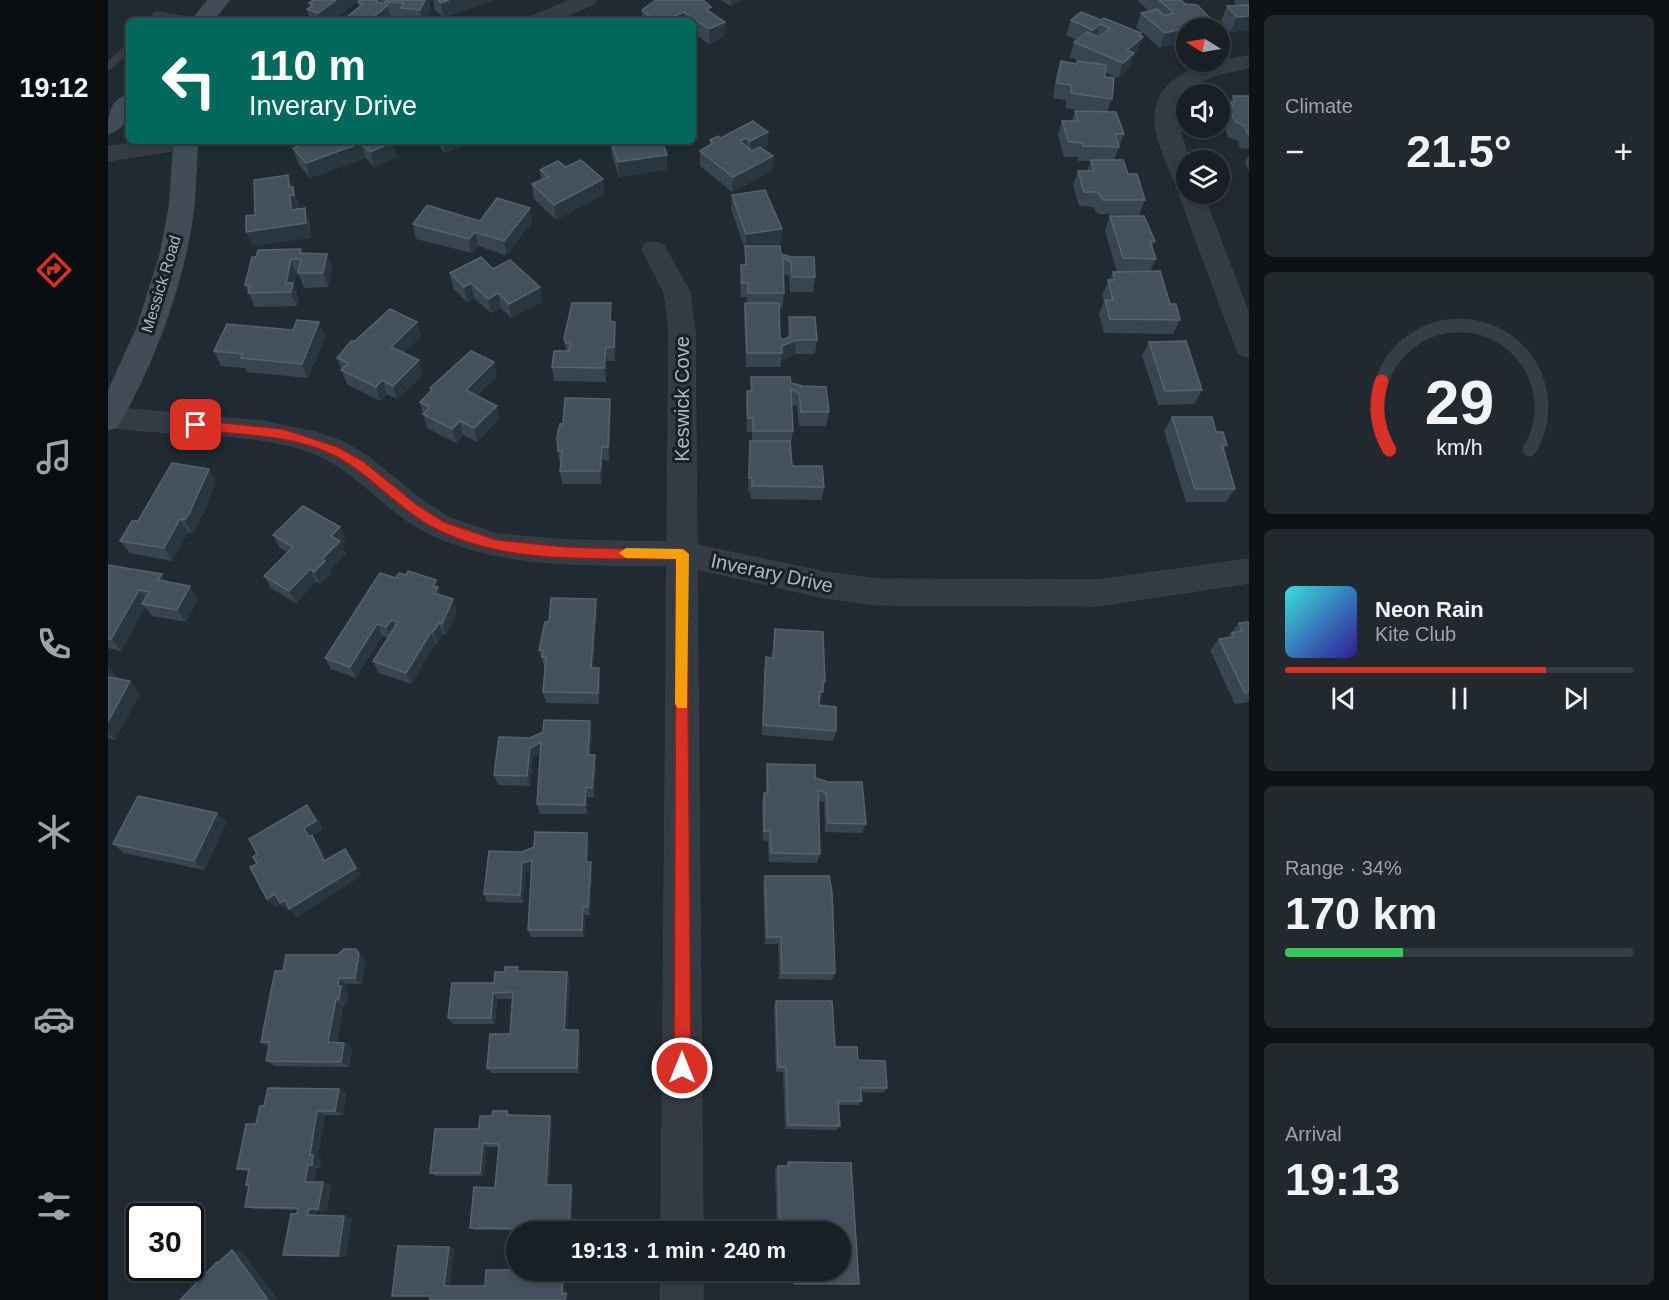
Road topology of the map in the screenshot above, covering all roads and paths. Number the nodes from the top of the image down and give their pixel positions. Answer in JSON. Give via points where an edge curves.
{"nodes":[{"id":1,"x":219,"y":0,"type":"edge"},
{"id":2,"x":587,"y":0,"type":"edge"},
{"id":3,"x":156,"y":15,"type":"edge"},
{"id":4,"x":175,"y":18,"type":"edge"},
{"id":5,"x":204,"y":18,"type":"edge"},
{"id":6,"x":545,"y":18,"type":"edge"},
{"id":7,"x":126,"y":48,"type":"edge"},
{"id":8,"x":1249,"y":62,"type":"edge"},
{"id":9,"x":108,"y":69,"type":"edge"},
{"id":10,"x":126,"y":105,"type":"edge"},
{"id":11,"x":108,"y":127,"type":"edge"},
{"id":12,"x":168,"y":144,"type":"edge"},
{"id":13,"x":188,"y":144,"type":"edge"},
{"id":14,"x":1176,"y":150,"type":"edge"},
{"id":15,"x":108,"y":153,"type":"edge"},
{"id":16,"x":1195,"y":204,"type":"edge"},
{"id":17,"x":654,"y":250,"type":"dead end"},
{"id":18,"x":1249,"y":348,"type":"edge"},
{"id":19,"x":109,"y":418,"type":"edge"},
{"id":20,"x":683,"y":554,"type":"junction"},
{"id":21,"x":1249,"y":571,"type":"edge"},
{"id":22,"x":682,"y":1221,"type":"edge"},
{"id":23,"x":682,"y":1281,"type":"edge"},
{"id":24,"x":682,"y":1300,"type":"edge"}],
"edges":[{"from":1,"to":5,"type":"street"},
{"from":2,"to":6,"type":"street"},
{"from":3,"to":4,"type":"lane"},
{"from":7,"to":9,"type":"lane"},
{"from":8,"to":14,"type":"street","via":[[1199,75],[1172,94],[1166,120]]},
{"from":10,"to":11,"type":"street"},
{"from":12,"to":15,"type":"street"},
{"from":13,"to":19,"type":"street","name":"Messick Road","via":[[172,260],[145,338]]},
{"from":16,"to":18,"type":"street"},
{"from":17,"to":20,"type":"street","name":"Keswick Cove","via":[[677,292],[681,310]]},
{"from":19,"to":20,"type":"street","name":"Inverary Drive","via":[[262,431],[304,439],[359,465],[440,526],[497,546]]},
{"from":20,"to":21,"type":"street","name":"Inverary Drive","via":[[834,587],[905,593],[1097,593]]},
{"from":20,"to":22,"type":"street","name":"Keswick Cove"},
{"from":23,"to":24,"type":"street"}]}
